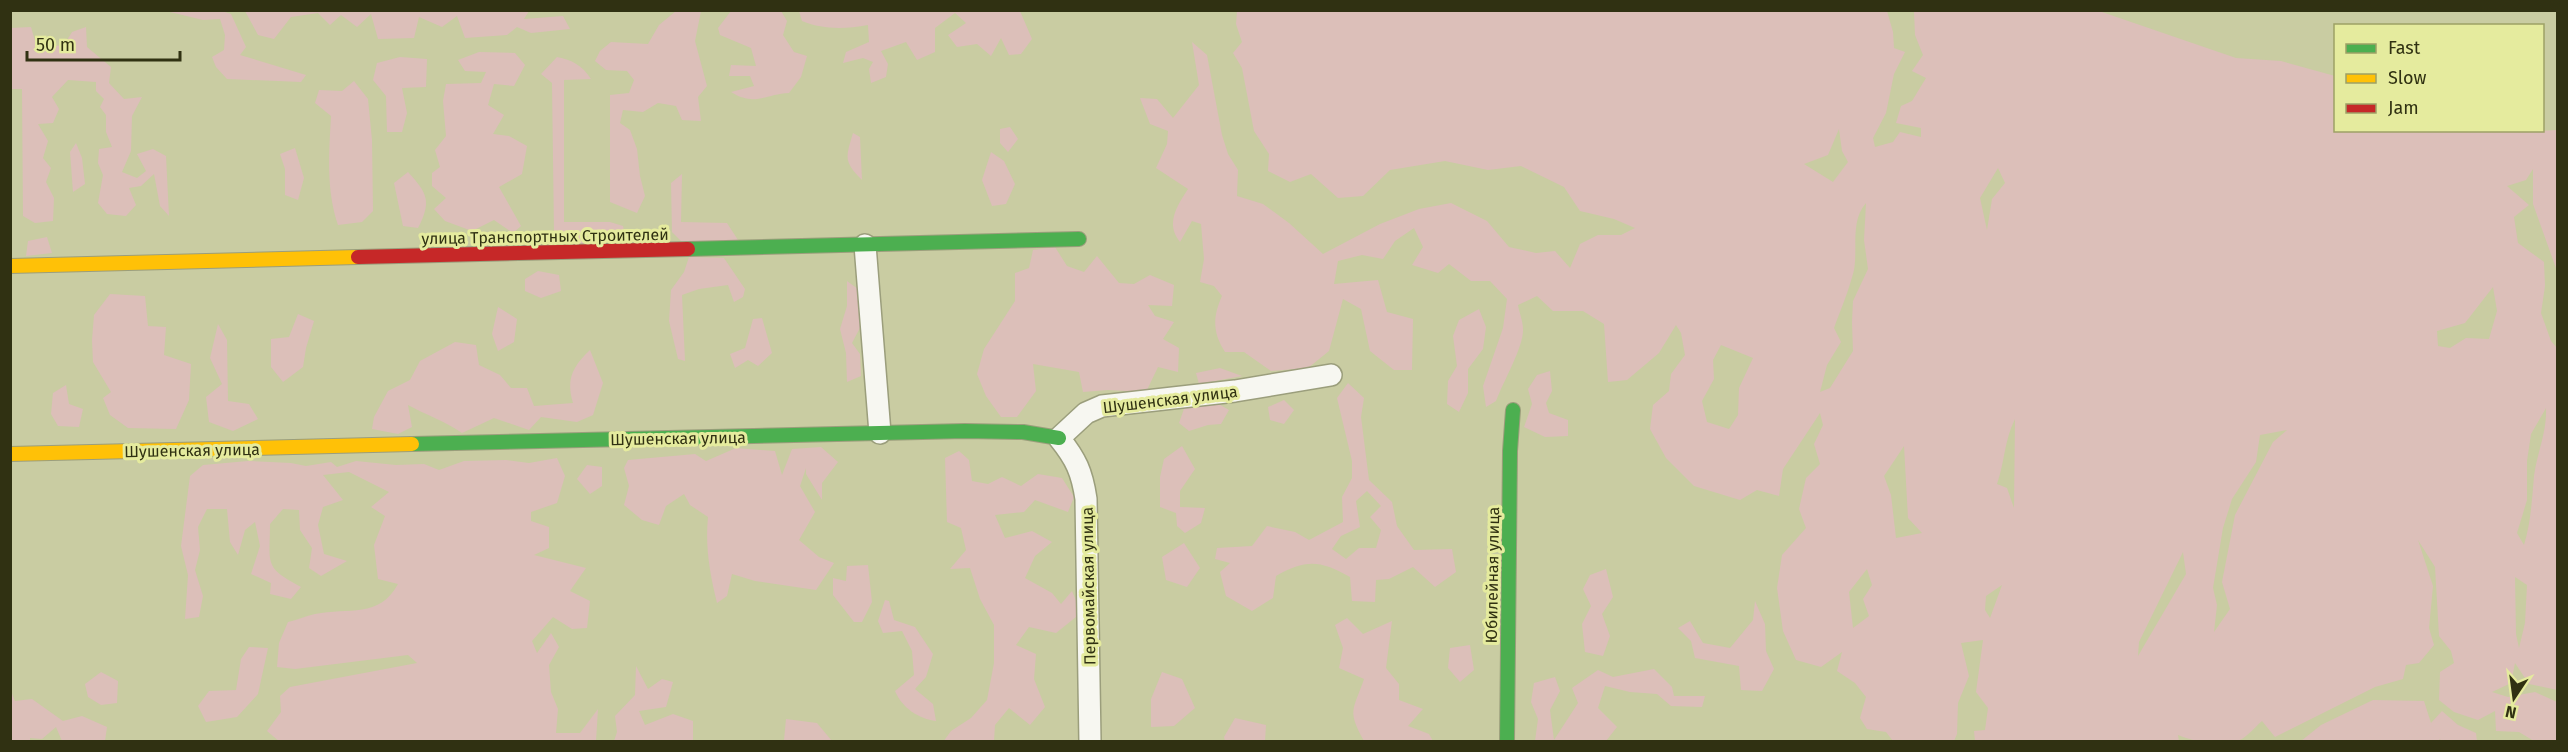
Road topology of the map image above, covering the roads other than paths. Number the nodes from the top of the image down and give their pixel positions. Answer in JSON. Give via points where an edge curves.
{"nodes":[{"id":1,"x":1080,"y":239,"type":"dead end"},
{"id":2,"x":865,"y":245,"type":"junction"},
{"id":3,"x":10,"y":266,"type":"edge"},
{"id":4,"x":1331,"y":375,"type":"dead end"},
{"id":5,"x":1514,"y":410,"type":"dead end"},
{"id":6,"x":880,"y":433,"type":"junction"},
{"id":7,"x":1059,"y":438,"type":"junction"},
{"id":8,"x":10,"y":454,"type":"edge"},
{"id":9,"x":1090,"y":741,"type":"edge"},
{"id":10,"x":1507,"y":741,"type":"edge"}],
"edges":[{"from":1,"to":2,"type":"street","name":"улица Транспортных Строителей"},
{"from":2,"to":3,"type":"street","name":"улица Транспортных Строителей"},
{"from":2,"to":6,"type":"street"},
{"from":4,"to":7,"type":"street","name":"Шушенская улица","via":[[1102,406],[1086,413]]},
{"from":5,"to":10,"type":"street","name":"Юбилейная улица","via":[[1510,452]]},
{"from":6,"to":7,"type":"street","name":"Шушенская улица","via":[[1023,432]]},
{"from":6,"to":8,"type":"street","name":"Шушенская улица"},
{"from":7,"to":9,"type":"street","name":"Первомайская улица","via":[[1083,475],[1086,499]]}]}
